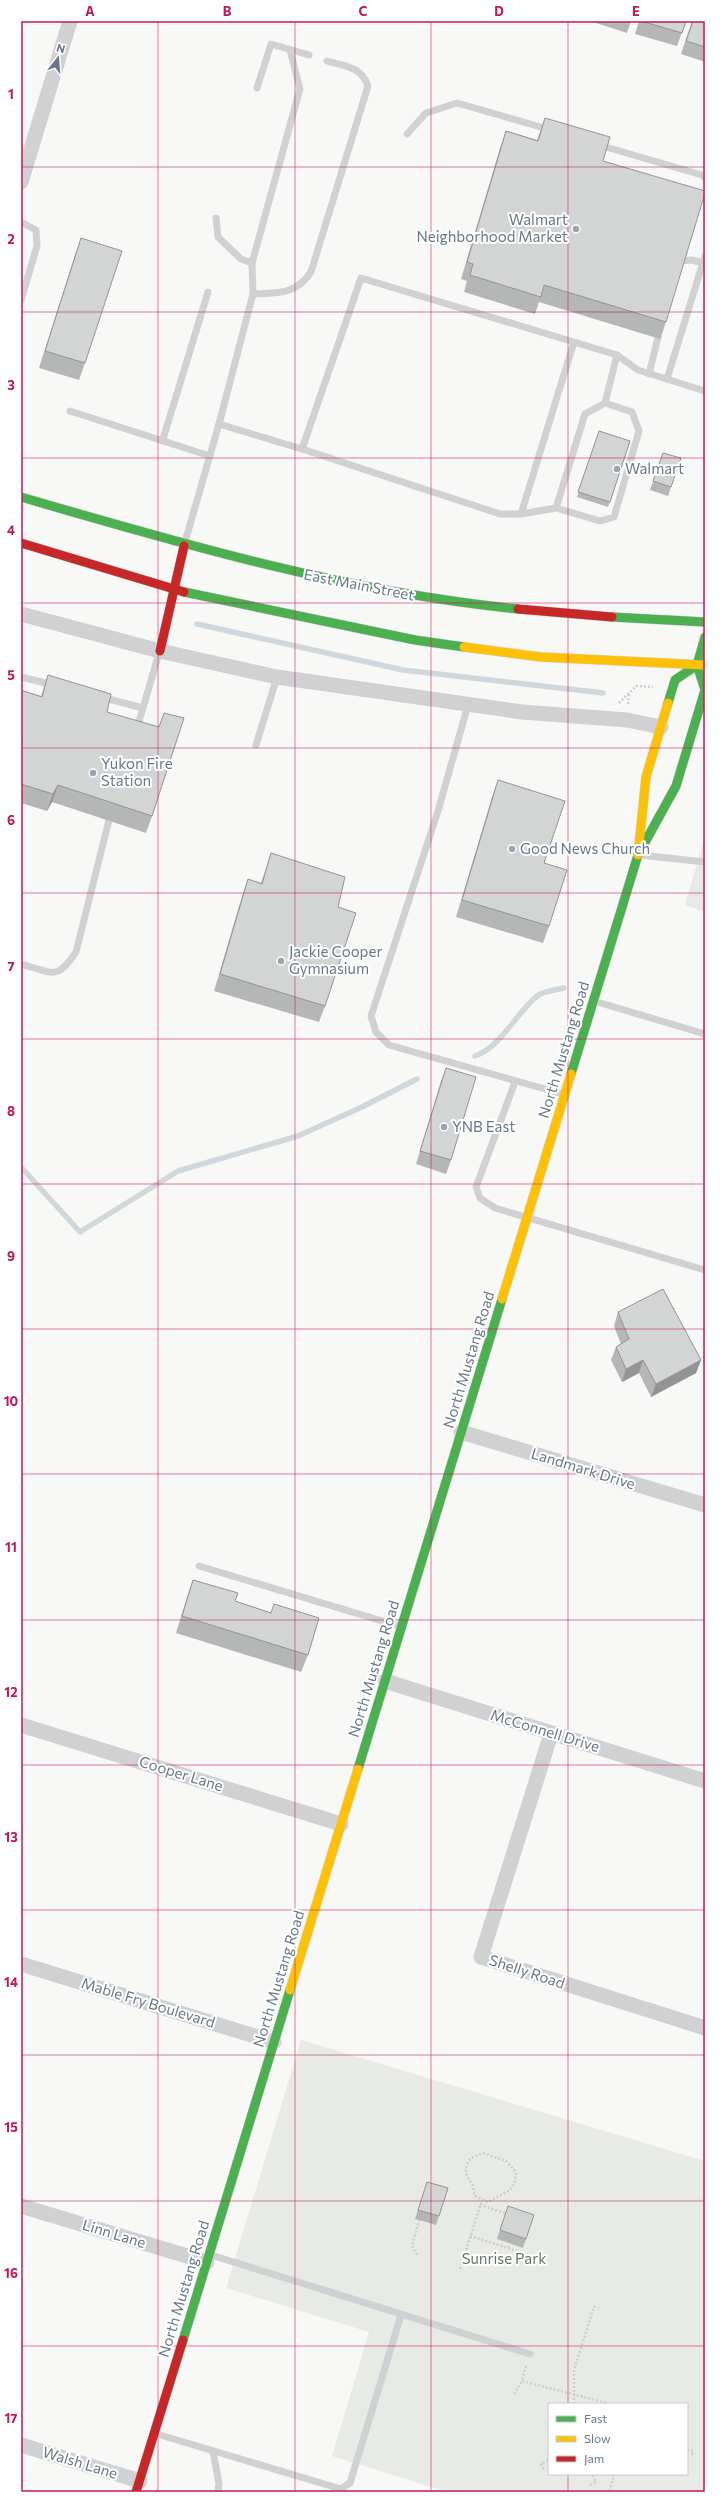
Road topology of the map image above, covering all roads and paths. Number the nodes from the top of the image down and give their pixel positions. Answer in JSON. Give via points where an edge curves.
{"nodes":[{"id":1,"x":70,"y":21,"type":"edge"},
{"id":2,"x":290,"y":50,"type":"junction"},
{"id":3,"x":309,"y":55,"type":"dead end"},
{"id":4,"x":327,"y":61,"type":"dead end"},
{"id":5,"x":257,"y":88,"type":"dead end"},
{"id":6,"x":559,"y":133,"type":"edge"},
{"id":7,"x":407,"y":134,"type":"dead end"},
{"id":8,"x":590,"y":142,"type":"edge"},
{"id":9,"x":705,"y":178,"type":"edge"},
{"id":10,"x":21,"y":182,"type":"edge"},
{"id":11,"x":216,"y":218,"type":"dead end"},
{"id":12,"x":21,"y":222,"type":"edge"},
{"id":13,"x":704,"y":260,"type":"edge"},
{"id":14,"x":252,"y":263,"type":"junction"},
{"id":15,"x":676,"y":275,"type":"edge"},
{"id":16,"x":208,"y":292,"type":"dead end"},
{"id":17,"x":252,"y":294,"type":"junction"},
{"id":18,"x":21,"y":300,"type":"edge"},
{"id":19,"x":663,"y":318,"type":"edge"},
{"id":20,"x":574,"y":342,"type":"junction"},
{"id":21,"x":617,"y":355,"type":"junction"},
{"id":22,"x":649,"y":374,"type":"junction"},
{"id":23,"x":667,"y":379,"type":"junction"},
{"id":24,"x":705,"y":391,"type":"edge"},
{"id":25,"x":605,"y":403,"type":"junction"},
{"id":26,"x":70,"y":411,"type":"dead end"},
{"id":27,"x":219,"y":424,"type":"junction"},
{"id":28,"x":163,"y":439,"type":"junction"},
{"id":29,"x":302,"y":449,"type":"junction"},
{"id":30,"x":210,"y":456,"type":"junction"},
{"id":31,"x":21,"y":497,"type":"edge"},
{"id":32,"x":556,"y":508,"type":"junction"},
{"id":33,"x":521,"y":514,"type":"junction"},
{"id":34,"x":21,"y":543,"type":"edge"},
{"id":35,"x":184,"y":546,"type":"junction"},
{"id":36,"x":173,"y":590,"type":"junction"},
{"id":37,"x":21,"y":614,"type":"edge"},
{"id":38,"x":705,"y":622,"type":"edge"},
{"id":39,"x":705,"y":637,"type":"edge"},
{"id":40,"x":160,"y":651,"type":"junction"},
{"id":41,"x":701,"y":665,"type":"edge"},
{"id":42,"x":21,"y":677,"type":"edge"},
{"id":43,"x":276,"y":677,"type":"junction"},
{"id":44,"x":59,"y":687,"type":"edge"},
{"id":45,"x":672,"y":690,"type":"junction"},
{"id":46,"x":629,"y":693,"type":"dead end"},
{"id":47,"x":89,"y":695,"type":"edge"},
{"id":48,"x":468,"y":705,"type":"junction"},
{"id":49,"x":143,"y":708,"type":"junction"},
{"id":50,"x":700,"y":720,"type":"edge"},
{"id":51,"x":661,"y":727,"type":"junction"},
{"id":52,"x":133,"y":738,"type":"edge"},
{"id":53,"x":256,"y":745,"type":"dead end"},
{"id":54,"x":108,"y":820,"type":"edge"},
{"id":55,"x":638,"y":855,"type":"junction"},
{"id":56,"x":705,"y":862,"type":"edge"},
{"id":57,"x":21,"y":964,"type":"edge"},
{"id":58,"x":593,"y":1001,"type":"junction"},
{"id":59,"x":705,"y":1034,"type":"edge"},
{"id":60,"x":515,"y":1082,"type":"junction"},
{"id":61,"x":565,"y":1095,"type":"junction"},
{"id":62,"x":528,"y":1216,"type":"junction"},
{"id":63,"x":705,"y":1270,"type":"edge"},
{"id":64,"x":461,"y":1432,"type":"junction"},
{"id":65,"x":705,"y":1505,"type":"edge"},
{"id":66,"x":199,"y":1566,"type":"dead end"},
{"id":67,"x":402,"y":1627,"type":"junction"},
{"id":68,"x":385,"y":1681,"type":"junction"},
{"id":69,"x":21,"y":1725,"type":"edge"},
{"id":70,"x":551,"y":1734,"type":"junction"},
{"id":71,"x":705,"y":1781,"type":"edge"},
{"id":72,"x":341,"y":1824,"type":"junction"},
{"id":73,"x":21,"y":1964,"type":"edge"},
{"id":74,"x":705,"y":2028,"type":"edge"},
{"id":75,"x":274,"y":2042,"type":"junction"},
{"id":76,"x":482,"y":2200,"type":"junction"},
{"id":77,"x":480,"y":2205,"type":"junction"},
{"id":78,"x":21,"y":2206,"type":"edge"},
{"id":79,"x":510,"y":2215,"type":"edge"},
{"id":80,"x":419,"y":2220,"type":"edge"},
{"id":81,"x":470,"y":2236,"type":"junction"},
{"id":82,"x":519,"y":2252,"type":"dead end"},
{"id":83,"x":417,"y":2255,"type":"dead end"},
{"id":84,"x":208,"y":2258,"type":"junction"},
{"id":85,"x":460,"y":2269,"type":"dead end"},
{"id":86,"x":599,"y":2308,"type":"dead end"},
{"id":87,"x":401,"y":2315,"type":"junction"},
{"id":88,"x":530,"y":2354,"type":"joint"},
{"id":89,"x":522,"y":2381,"type":"junction"},
{"id":90,"x":514,"y":2394,"type":"dead end"},
{"id":91,"x":575,"y":2396,"type":"junction"},
{"id":92,"x":574,"y":2403,"type":"edge"},
{"id":93,"x":606,"y":2403,"type":"edge"},
{"id":94,"x":154,"y":2433,"type":"junction"},
{"id":95,"x":21,"y":2446,"type":"edge"},
{"id":96,"x":688,"y":2450,"type":"edge"},
{"id":97,"x":213,"y":2451,"type":"junction"},
{"id":98,"x":692,"y":2457,"type":"dead end"},
{"id":99,"x":548,"y":2460,"type":"edge"},
{"id":100,"x":544,"y":2469,"type":"dead end"},
{"id":101,"x":592,"y":2475,"type":"edge"},
{"id":102,"x":614,"y":2475,"type":"edge"},
{"id":103,"x":590,"y":2485,"type":"dead end"},
{"id":104,"x":138,"y":2487,"type":"edge"},
{"id":105,"x":218,"y":2492,"type":"edge"},
{"id":106,"x":609,"y":2492,"type":"edge"}],
"edges":[{"from":1,"to":10,"type":"street"},
{"from":2,"to":3,"type":"lane"},
{"from":2,"to":5,"type":"lane","via":[[271,44]]},
{"from":2,"to":14,"type":"lane","via":[[300,89]]},
{"from":4,"to":17,"type":"lane","via":[[358,70],[368,86],[311,272],[304,283],[285,293]]},
{"from":6,"to":7,"type":"lane","via":[[457,102],[426,113]]},
{"from":8,"to":9,"type":"lane"},
{"from":11,"to":14,"type":"lane","via":[[218,237],[241,259]]},
{"from":12,"to":18,"type":"lane","via":[[36,230],[37,246]]},
{"from":13,"to":15,"type":"lane","via":[[680,261]]},
{"from":13,"to":23,"type":"lane"},
{"from":14,"to":17,"type":"lane"},
{"from":16,"to":28,"type":"lane"},
{"from":17,"to":27,"type":"lane"},
{"from":19,"to":22,"type":"lane"},
{"from":20,"to":21,"type":"lane"},
{"from":20,"to":29,"type":"lane","via":[[361,278]]},
{"from":20,"to":33,"type":"lane"},
{"from":21,"to":22,"type":"lane","via":[[638,370]]},
{"from":21,"to":25,"type":"lane"},
{"from":22,"to":23,"type":"lane"},
{"from":23,"to":24,"type":"lane"},
{"from":25,"to":32,"type":"lane","via":[[585,414]]},
{"from":25,"to":32,"type":"lane","via":[[632,412],[639,431],[614,517],[600,521]]},
{"from":26,"to":28,"type":"lane"},
{"from":27,"to":29,"type":"lane"},
{"from":27,"to":30,"type":"lane"},
{"from":28,"to":30,"type":"lane"},
{"from":29,"to":33,"type":"lane","via":[[500,514]]},
{"from":30,"to":35,"type":"lane"},
{"from":31,"to":35,"type":"main road","name":"East Main Street"},
{"from":32,"to":33,"type":"lane"},
{"from":34,"to":36,"type":"main road"},
{"from":35,"to":36,"type":"main road"},
{"from":35,"to":38,"type":"main road","name":"East Main Street","via":[[313,576],[421,597],[539,613]]},
{"from":36,"to":40,"type":"main road"},
{"from":36,"to":41,"type":"main road","via":[[415,640],[541,657]]},
{"from":37,"to":40,"type":"street"},
{"from":39,"to":41,"type":"main road"},
{"from":40,"to":43,"type":"street"},
{"from":40,"to":49,"type":"lane"},
{"from":41,"to":45,"type":"main road","name":"North Mustang Road","via":[[675,680]]},
{"from":41,"to":50,"type":"main road","name":"North Mustang Road","via":[[705,690]]},
{"from":42,"to":44,"type":"lane"},
{"from":43,"to":48,"type":"street"},
{"from":43,"to":53,"type":"lane"},
{"from":45,"to":46,"type":"path","via":[[636,686]]},
{"from":45,"to":51,"type":"main road","name":"North Mustang Road"},
{"from":47,"to":49,"type":"lane"},
{"from":48,"to":51,"type":"street","via":[[627,720]]},
{"from":48,"to":60,"type":"lane","via":[[438,811],[371,1016],[376,1032],[390,1045]]},
{"from":49,"to":52,"type":"lane"},
{"from":50,"to":55,"type":"main road","name":"North Mustang Road","via":[[676,786]]},
{"from":51,"to":55,"type":"main road","name":"North Mustang Road","via":[[646,777]]},
{"from":54,"to":57,"type":"lane","via":[[76,952],[64,969],[55,973]]},
{"from":55,"to":56,"type":"lane"},
{"from":55,"to":58,"type":"main road","name":"North Mustang Road"},
{"from":58,"to":59,"type":"lane"},
{"from":58,"to":61,"type":"main road","name":"North Mustang Road"},
{"from":60,"to":61,"type":"lane"},
{"from":60,"to":62,"type":"lane","via":[[476,1187],[480,1198],[495,1208]]},
{"from":61,"to":62,"type":"main road","name":"North Mustang Road"},
{"from":62,"to":63,"type":"lane"},
{"from":62,"to":64,"type":"main road","name":"North Mustang Road"},
{"from":64,"to":65,"type":"street","name":"Landmark Drive"},
{"from":64,"to":67,"type":"main road","name":"North Mustang Road"},
{"from":66,"to":67,"type":"lane"},
{"from":67,"to":68,"type":"main road","name":"North Mustang Road"},
{"from":68,"to":70,"type":"street","name":"McConnell Drive"},
{"from":68,"to":72,"type":"main road","name":"North Mustang Road"},
{"from":69,"to":72,"type":"street","name":"Cooper Lane"},
{"from":70,"to":71,"type":"street","name":"McConnell Drive"},
{"from":70,"to":74,"type":"street","name":"Shelly Road","via":[[481,1957]]},
{"from":72,"to":75,"type":"main road","name":"North Mustang Road"},
{"from":73,"to":75,"type":"street","name":"Mable Fry Boulevard"},
{"from":75,"to":84,"type":"main road","name":"North Mustang Road"},
{"from":76,"to":76,"type":"path","via":[[492,2201],[500,2193],[508,2192],[516,2177],[510,2163],[483,2153],[471,2158],[465,2173],[475,2196]]},
{"from":76,"to":77,"type":"path"},
{"from":77,"to":79,"type":"path"},
{"from":77,"to":81,"type":"path"},
{"from":78,"to":84,"type":"street","name":"Linn Lane"},
{"from":80,"to":83,"type":"path","via":[[412,2246]]},
{"from":81,"to":82,"type":"path","via":[[509,2246]]},
{"from":81,"to":85,"type":"path"},
{"from":84,"to":87,"type":"lane"},
{"from":84,"to":94,"type":"main road","name":"North Mustang Road"},
{"from":86,"to":91,"type":"path","via":[[594,2307],[574,2370]]},
{"from":87,"to":88,"type":"lane"},
{"from":87,"to":97,"type":"lane","via":[[350,2483],[346,2488],[341,2489]]},
{"from":88,"to":89,"type":"path"},
{"from":89,"to":90,"type":"path"},
{"from":89,"to":91,"type":"path"},
{"from":91,"to":92,"type":"path"},
{"from":91,"to":93,"type":"path"},
{"from":94,"to":97,"type":"lane"},
{"from":94,"to":104,"type":"main road","name":"North Mustang Road"},
{"from":95,"to":104,"type":"street","name":"Walsh Lane"},
{"from":96,"to":98,"type":"path","via":[[694,2451]]},
{"from":97,"to":105,"type":"lane"},
{"from":99,"to":100,"type":"path","via":[[541,2464]]},
{"from":101,"to":103,"type":"path","via":[[596,2482]]},
{"from":102,"to":106,"type":"path"}]}
